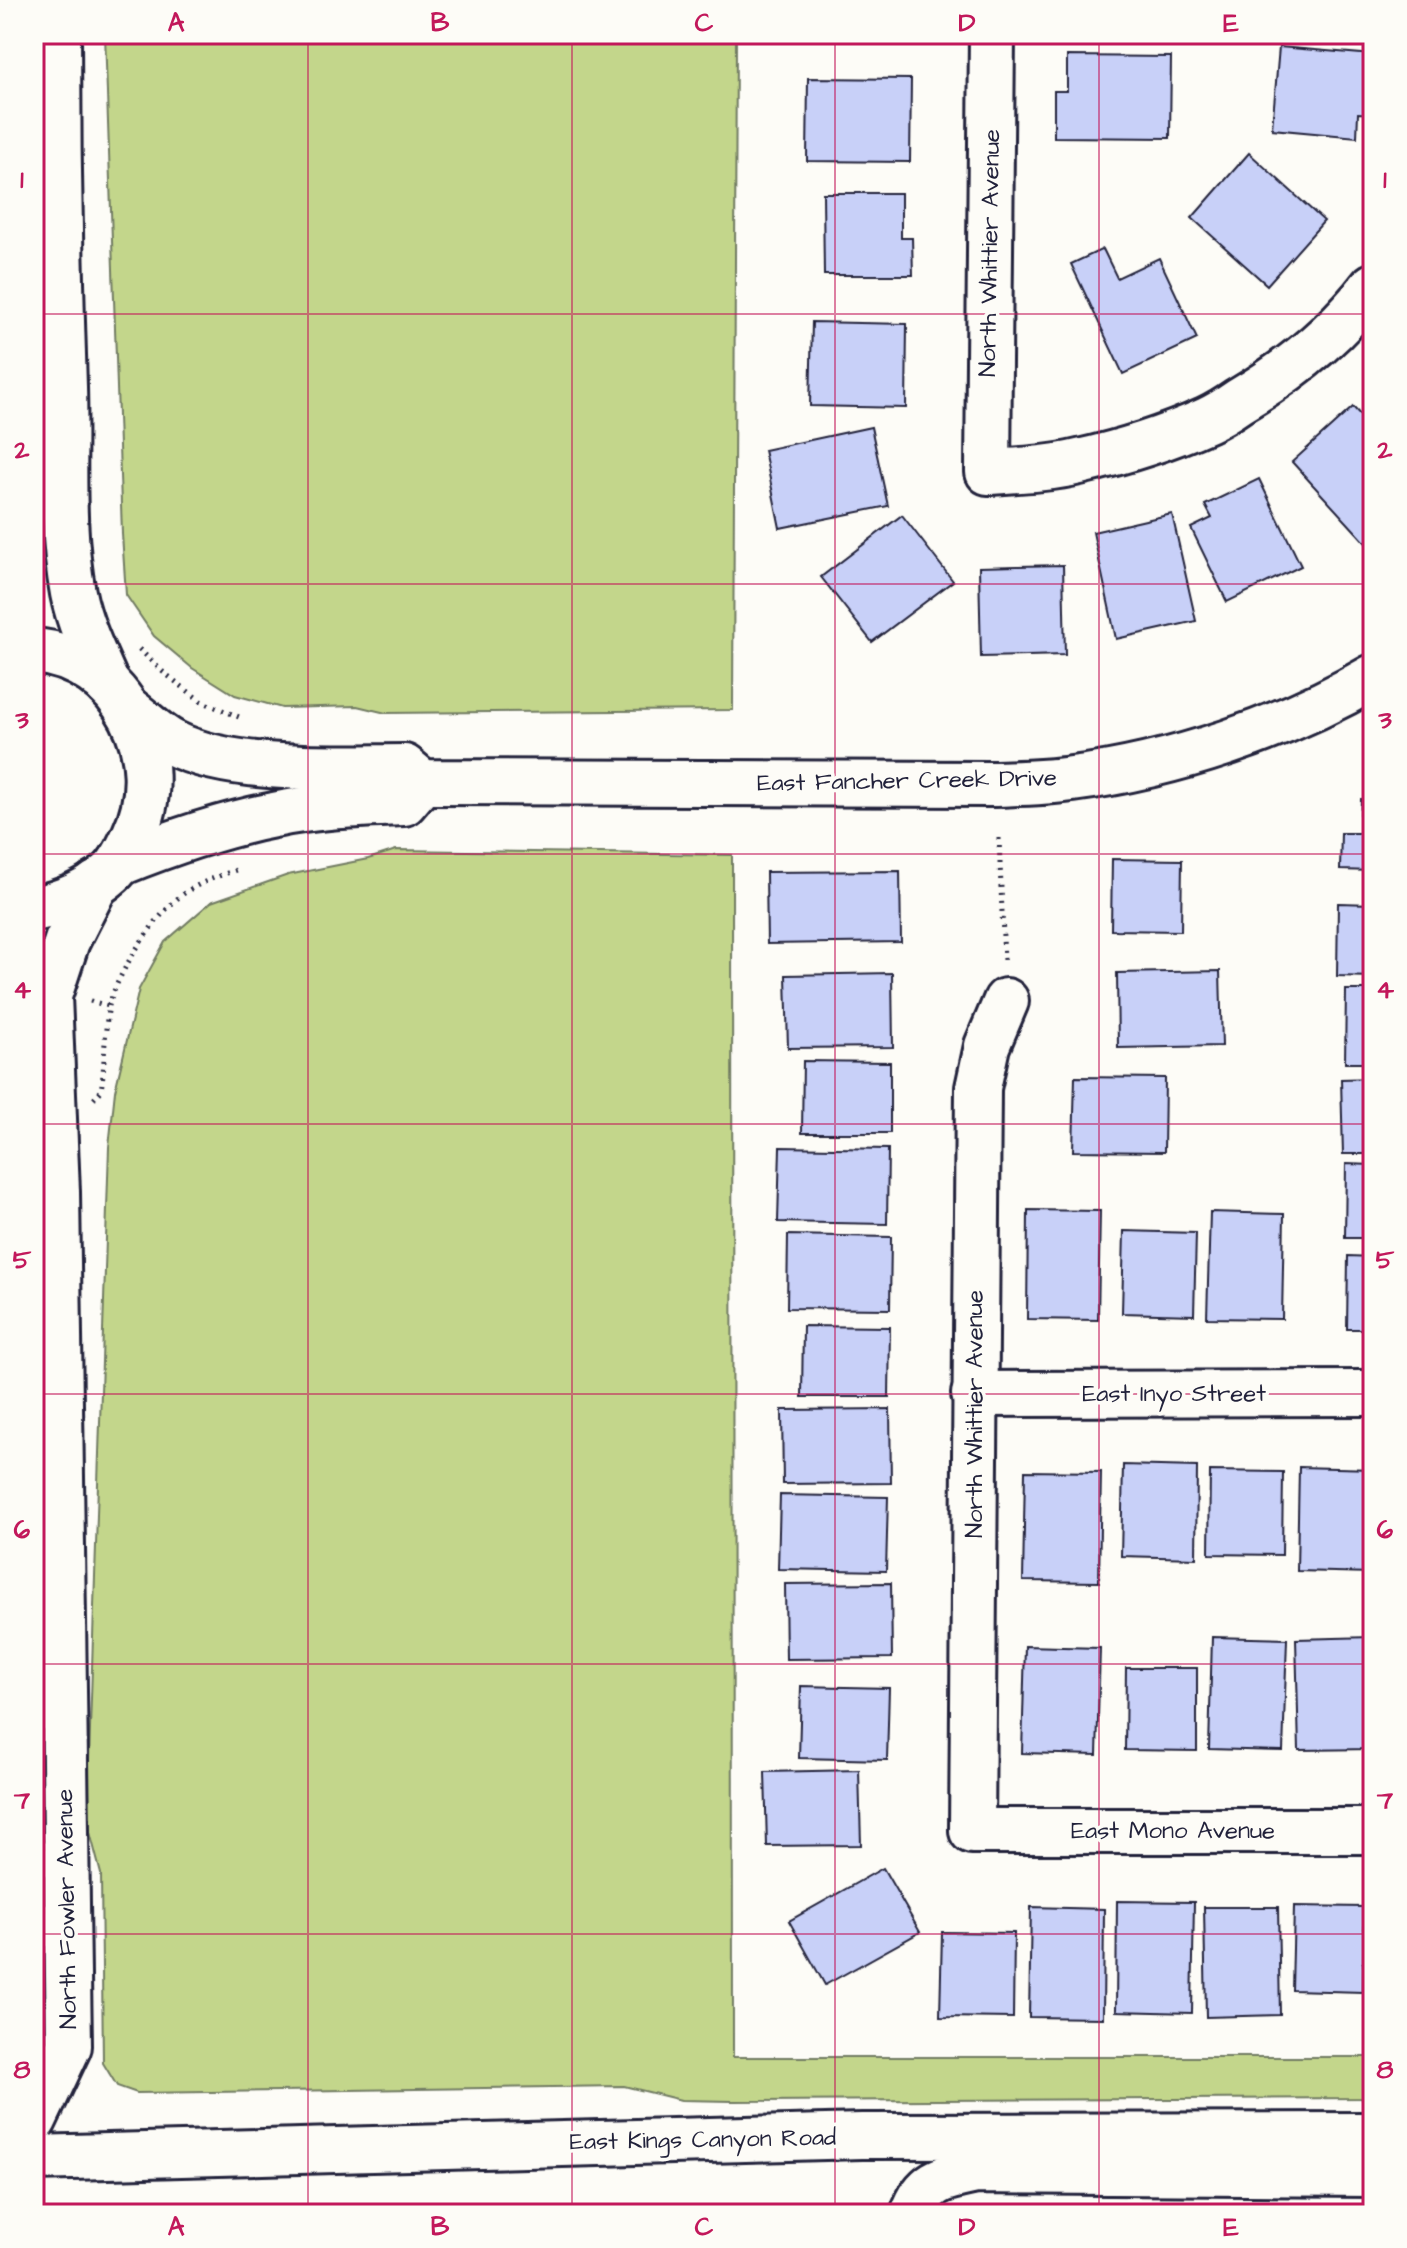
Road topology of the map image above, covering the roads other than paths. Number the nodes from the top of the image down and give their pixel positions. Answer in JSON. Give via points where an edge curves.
{"nodes":[{"id":1,"x":58,"y":34,"type":"edge"},
{"id":2,"x":992,"y":34,"type":"edge"},
{"id":3,"x":1373,"y":286,"type":"edge"},
{"id":4,"x":34,"y":651,"type":"edge"},
{"id":5,"x":1373,"y":677,"type":"edge"},
{"id":6,"x":118,"y":697,"type":"junction"},
{"id":7,"x":422,"y":782,"type":"junction"},
{"id":8,"x":108,"y":874,"type":"junction"},
{"id":9,"x":34,"y":909,"type":"edge"},
{"id":10,"x":1006,"y":1001,"type":"road end"},
{"id":11,"x":1373,"y":1393,"type":"edge"},
{"id":12,"x":974,"y":1394,"type":"junction"},
{"id":13,"x":972,"y":1831,"type":"joint"},
{"id":14,"x":1373,"y":1831,"type":"edge"},
{"id":15,"x":34,"y":2120,"type":"edge"},
{"id":16,"x":1373,"y":2135,"type":"edge"},
{"id":17,"x":34,"y":2158,"type":"edge"},
{"id":18,"x":1373,"y":2174,"type":"edge"},
{"id":19,"x":913,"y":2214,"type":"edge"}],
"edges":[{"from":1,"to":6,"type":"street","via":[[65,536],[73,595],[88,642]]},
{"from":2,"to":3,"type":"street","name":"North Whittier Avenue","via":[[988,472],[1078,462],[1144,445],[1210,419],[1314,348]]},
{"from":4,"to":6,"type":"street","name":"East Fancher Creek Drive","via":[[78,664]]},
{"from":5,"to":7,"type":"street","name":"East Fancher Creek Drive","via":[[1267,729],[1165,762],[1071,779],[992,784]]},
{"from":6,"to":7,"type":"street","name":"East Fancher Creek Drive","via":[[171,743],[212,758],[404,767]]},
{"from":6,"to":8,"type":"street","name":"North Fowler Avenue","via":[[143,743],[149,780],[143,816]]},
{"from":7,"to":8,"type":"street","via":[[404,803],[274,815],[166,845]]},
{"from":8,"to":9,"type":"street","via":[[63,902]]},
{"from":8,"to":15,"type":"street","name":"North Fowler Avenue","via":[[67,941],[49,996],[56,1153],[69,2046]]},
{"from":10,"to":12,"type":"street","name":"North Whittier Avenue","via":[[987,1046],[978,1088]]},
{"from":11,"to":12,"type":"street","name":"East Inyo Street"},
{"from":12,"to":13,"type":"street","name":"North Whittier Avenue"},
{"from":13,"to":14,"type":"street","name":"East Mono Avenue"},
{"from":16,"to":17,"type":"street","name":"East Kings Canyon Road","via":[[862,2136]]},
{"from":18,"to":19,"type":"street","via":[[976,2171],[929,2185]]}]}
